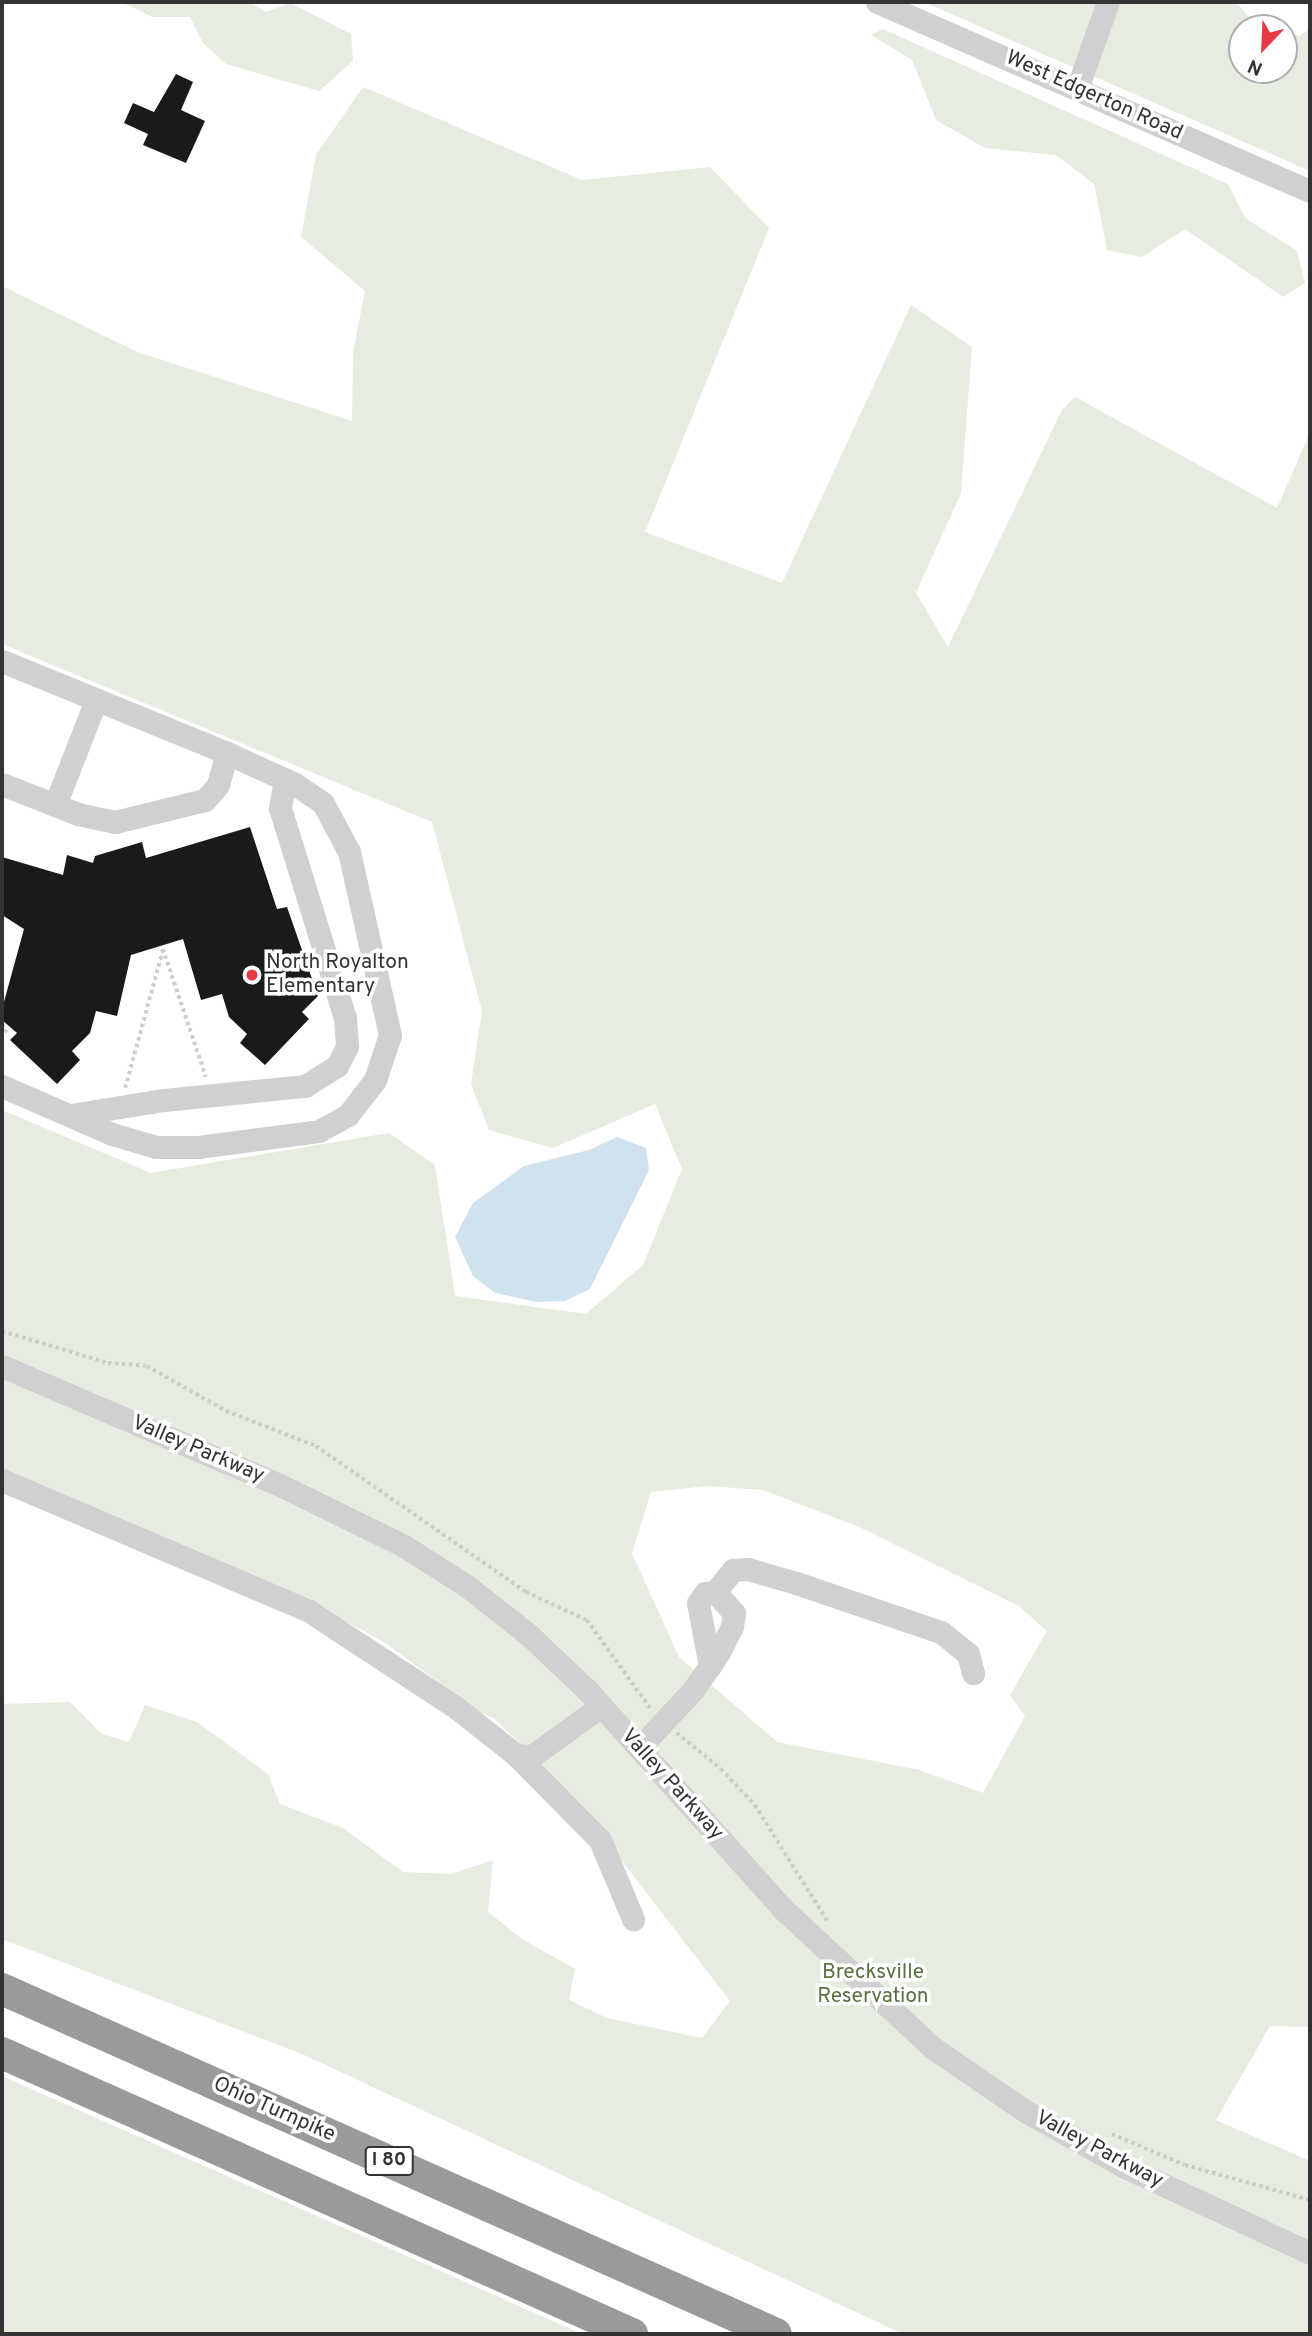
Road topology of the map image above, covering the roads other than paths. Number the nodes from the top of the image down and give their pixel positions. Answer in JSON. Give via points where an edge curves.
{"nodes":[{"id":1,"x":877,"y":2,"type":"edge"},
{"id":2,"x":1108,"y":2,"type":"edge"},
{"id":3,"x":1077,"y":89,"type":"junction"},
{"id":4,"x":1310,"y":191,"type":"edge"},
{"id":5,"x":2,"y":662,"type":"edge"},
{"id":6,"x":96,"y":700,"type":"junction"},
{"id":7,"x":227,"y":753,"type":"junction"},
{"id":8,"x":285,"y":779,"type":"junction"},
{"id":9,"x":2,"y":784,"type":"edge"},
{"id":10,"x":55,"y":805,"type":"junction"},
{"id":11,"x":343,"y":1053,"type":"junction"},
{"id":12,"x":380,"y":1066,"type":"junction"},
{"id":13,"x":2,"y":1086,"type":"edge"},
{"id":14,"x":71,"y":1115,"type":"junction"},
{"id":15,"x":2,"y":1367,"type":"edge"},
{"id":16,"x":2,"y":1480,"type":"edge"},
{"id":17,"x":973,"y":1673,"type":"dead end"},
{"id":18,"x":601,"y":1706,"type":"junction"},
{"id":19,"x":639,"y":1748,"type":"junction"},
{"id":20,"x":516,"y":1755,"type":"junction"},
{"id":21,"x":633,"y":1919,"type":"dead end"},
{"id":22,"x":2,"y":1989,"type":"edge"},
{"id":23,"x":2,"y":2053,"type":"edge"},
{"id":24,"x":1310,"y":2253,"type":"edge"},
{"id":25,"x":632,"y":2334,"type":"edge"},
{"id":26,"x":776,"y":2334,"type":"edge"}],
"edges":[{"from":1,"to":3,"type":"street","name":"West Edgerton Road"},
{"from":2,"to":3,"type":"street"},
{"from":3,"to":4,"type":"street","name":"West Edgerton Road"},
{"from":5,"to":6,"type":"street"},
{"from":6,"to":7,"type":"street"},
{"from":6,"to":10,"type":"street"},
{"from":7,"to":8,"type":"street"},
{"from":7,"to":10,"type":"street","via":[[218,785],[205,800],[115,822]]},
{"from":8,"to":11,"type":"street","via":[[280,808],[345,1018]]},
{"from":8,"to":12,"type":"street","via":[[323,803],[349,852],[390,1035]]},
{"from":9,"to":10,"type":"street"},
{"from":11,"to":12,"type":"street"},
{"from":11,"to":14,"type":"street","via":[[337,1066],[305,1086]]},
{"from":12,"to":14,"type":"street","via":[[348,1115],[319,1131],[198,1147],[156,1147]]},
{"from":13,"to":14,"type":"street"},
{"from":15,"to":18,"type":"street","name":"Valley Parkway","via":[[280,1485],[404,1546],[467,1586],[529,1635]]},
{"from":16,"to":20,"type":"street","via":[[309,1611],[458,1709]]},
{"from":17,"to":19,"type":"street","via":[[968,1654],[941,1632],[796,1583],[748,1569],[733,1570],[715,1592],[734,1613],[732,1626],[693,1690]]},
{"from":18,"to":19,"type":"street","name":"Valley Parkway"},
{"from":18,"to":20,"type":"street","via":[[532,1756]]},
{"from":19,"to":24,"type":"street","name":"Valley Parkway","via":[[784,1910],[933,2048],[1025,2111],[1125,2167]]},
{"from":20,"to":21,"type":"street","via":[[600,1840]]},
{"from":22,"to":26,"type":"highway","name":"Ohio Turnpike","number":"I 80"},
{"from":23,"to":25,"type":"highway"}]}
